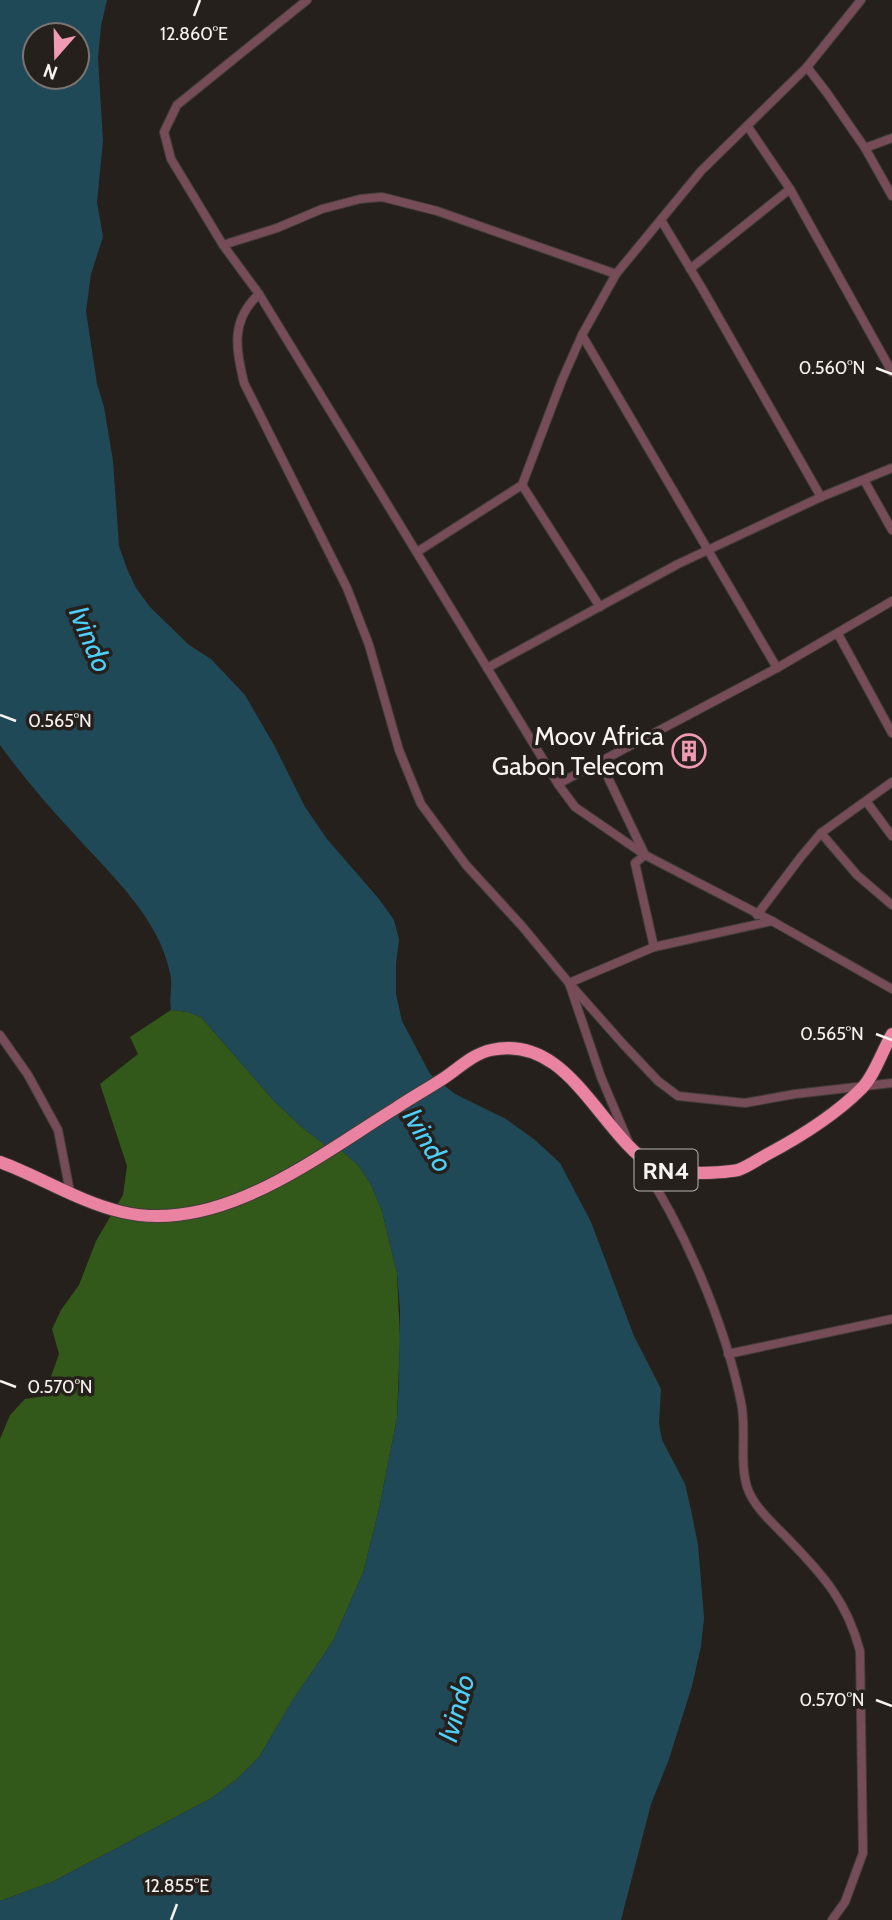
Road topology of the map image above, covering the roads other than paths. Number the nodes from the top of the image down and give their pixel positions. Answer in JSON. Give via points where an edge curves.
{"nodes":[{"id":1,"x":307,"y":0,"type":"edge"},
{"id":2,"x":861,"y":0,"type":"edge"},
{"id":3,"x":807,"y":67,"type":"junction"},
{"id":4,"x":748,"y":127,"type":"junction"},
{"id":5,"x":892,"y":138,"type":"edge"},
{"id":6,"x":865,"y":148,"type":"junction"},
{"id":7,"x":790,"y":189,"type":"junction"},
{"id":8,"x":892,"y":196,"type":"edge"},
{"id":9,"x":661,"y":220,"type":"junction"},
{"id":10,"x":223,"y":245,"type":"junction"},
{"id":11,"x":690,"y":269,"type":"junction"},
{"id":12,"x":616,"y":274,"type":"junction"},
{"id":13,"x":259,"y":294,"type":"junction"},
{"id":14,"x":582,"y":335,"type":"junction"},
{"id":15,"x":892,"y":372,"type":"edge"},
{"id":16,"x":892,"y":468,"type":"edge"},
{"id":17,"x":864,"y":480,"type":"junction"},
{"id":18,"x":522,"y":485,"type":"junction"},
{"id":19,"x":821,"y":498,"type":"junction"},
{"id":20,"x":892,"y":530,"type":"edge"},
{"id":21,"x":708,"y":550,"type":"junction"},
{"id":22,"x":417,"y":552,"type":"junction"},
{"id":23,"x":892,"y":601,"type":"edge"},
{"id":24,"x":600,"y":607,"type":"junction"},
{"id":25,"x":838,"y":634,"type":"junction"},
{"id":26,"x":487,"y":668,"type":"junction"},
{"id":27,"x":777,"y":668,"type":"junction"},
{"id":28,"x":892,"y":733,"type":"edge"},
{"id":29,"x":601,"y":763,"type":"junction"},
{"id":30,"x":892,"y":782,"type":"edge"},
{"id":31,"x":558,"y":784,"type":"junction"},
{"id":32,"x":866,"y":800,"type":"junction"},
{"id":33,"x":821,"y":833,"type":"junction"},
{"id":34,"x":892,"y":836,"type":"edge"},
{"id":35,"x":645,"y":855,"type":"junction"},
{"id":36,"x":892,"y":905,"type":"edge"},
{"id":37,"x":757,"y":915,"type":"junction"},
{"id":38,"x":772,"y":921,"type":"junction"},
{"id":39,"x":654,"y":947,"type":"junction"},
{"id":40,"x":569,"y":984,"type":"junction"},
{"id":41,"x":892,"y":989,"type":"edge"},
{"id":42,"x":892,"y":1032,"type":"edge"},
{"id":43,"x":0,"y":1035,"type":"edge"},
{"id":44,"x":892,"y":1083,"type":"edge"},
{"id":45,"x":864,"y":1088,"type":"junction"},
{"id":46,"x":632,"y":1149,"type":"junction"},
{"id":47,"x":0,"y":1161,"type":"edge"},
{"id":48,"x":70,"y":1192,"type":"junction"},
{"id":49,"x":892,"y":1319,"type":"edge"},
{"id":50,"x":728,"y":1354,"type":"junction"},
{"id":51,"x":832,"y":1920,"type":"edge"}],
"edges":[{"from":1,"to":10,"type":"street","via":[[177,106],[164,132],[171,159]]},
{"from":2,"to":3,"type":"street"},
{"from":3,"to":4,"type":"street"},
{"from":3,"to":6,"type":"street"},
{"from":4,"to":7,"type":"street"},
{"from":4,"to":9,"type":"street","via":[[701,171]]},
{"from":5,"to":6,"type":"street"},
{"from":6,"to":8,"type":"street"},
{"from":7,"to":11,"type":"street"},
{"from":7,"to":15,"type":"street"},
{"from":9,"to":11,"type":"street"},
{"from":9,"to":12,"type":"street"},
{"from":10,"to":12,"type":"street","via":[[322,209],[382,197],[437,211]]},
{"from":10,"to":13,"type":"street"},
{"from":11,"to":19,"type":"street"},
{"from":12,"to":14,"type":"street"},
{"from":13,"to":22,"type":"street"},
{"from":13,"to":40,"type":"street","via":[[246,306],[237,335],[244,383],[347,588],[421,804],[466,866]]},
{"from":14,"to":18,"type":"street"},
{"from":14,"to":21,"type":"street"},
{"from":16,"to":17,"type":"street"},
{"from":17,"to":19,"type":"street"},
{"from":17,"to":20,"type":"street"},
{"from":18,"to":22,"type":"street"},
{"from":18,"to":24,"type":"street"},
{"from":19,"to":21,"type":"street"},
{"from":21,"to":24,"type":"street"},
{"from":21,"to":27,"type":"street"},
{"from":22,"to":26,"type":"street"},
{"from":23,"to":25,"type":"street"},
{"from":24,"to":26,"type":"street"},
{"from":25,"to":27,"type":"street"},
{"from":25,"to":28,"type":"street"},
{"from":26,"to":31,"type":"street"},
{"from":27,"to":29,"type":"street"},
{"from":29,"to":31,"type":"street"},
{"from":29,"to":35,"type":"street"},
{"from":30,"to":32,"type":"street"},
{"from":31,"to":35,"type":"street","via":[[575,807]]},
{"from":32,"to":33,"type":"street"},
{"from":32,"to":34,"type":"street"},
{"from":33,"to":36,"type":"street"},
{"from":33,"to":37,"type":"street"},
{"from":35,"to":37,"type":"street"},
{"from":35,"to":39,"type":"street","via":[[635,863]]},
{"from":37,"to":38,"type":"street"},
{"from":38,"to":39,"type":"street"},
{"from":38,"to":41,"type":"street"},
{"from":39,"to":40,"type":"street"},
{"from":40,"to":45,"type":"street","via":[[658,1081],[678,1096],[745,1103]]},
{"from":40,"to":46,"type":"street"},
{"from":42,"to":45,"type":"highway","number":"RN4"},
{"from":43,"to":48,"type":"street","via":[[58,1130]]},
{"from":44,"to":45,"type":"street"},
{"from":45,"to":46,"type":"highway","number":"RN4","via":[[803,1135],[740,1169],[682,1173],[656,1168]]},
{"from":46,"to":48,"type":"highway","number":"RN4","via":[[557,1065],[527,1049],[509,1047],[474,1057],[318,1156],[229,1205],[182,1215],[124,1212]]},
{"from":46,"to":50,"type":"street","via":[[676,1221]]},
{"from":47,"to":48,"type":"highway","number":"RN4"},
{"from":49,"to":50,"type":"street"},
{"from":50,"to":51,"type":"street","via":[[742,1405],[747,1487],[766,1517],[839,1598],[860,1651],[863,1853],[845,1902]]}]}
